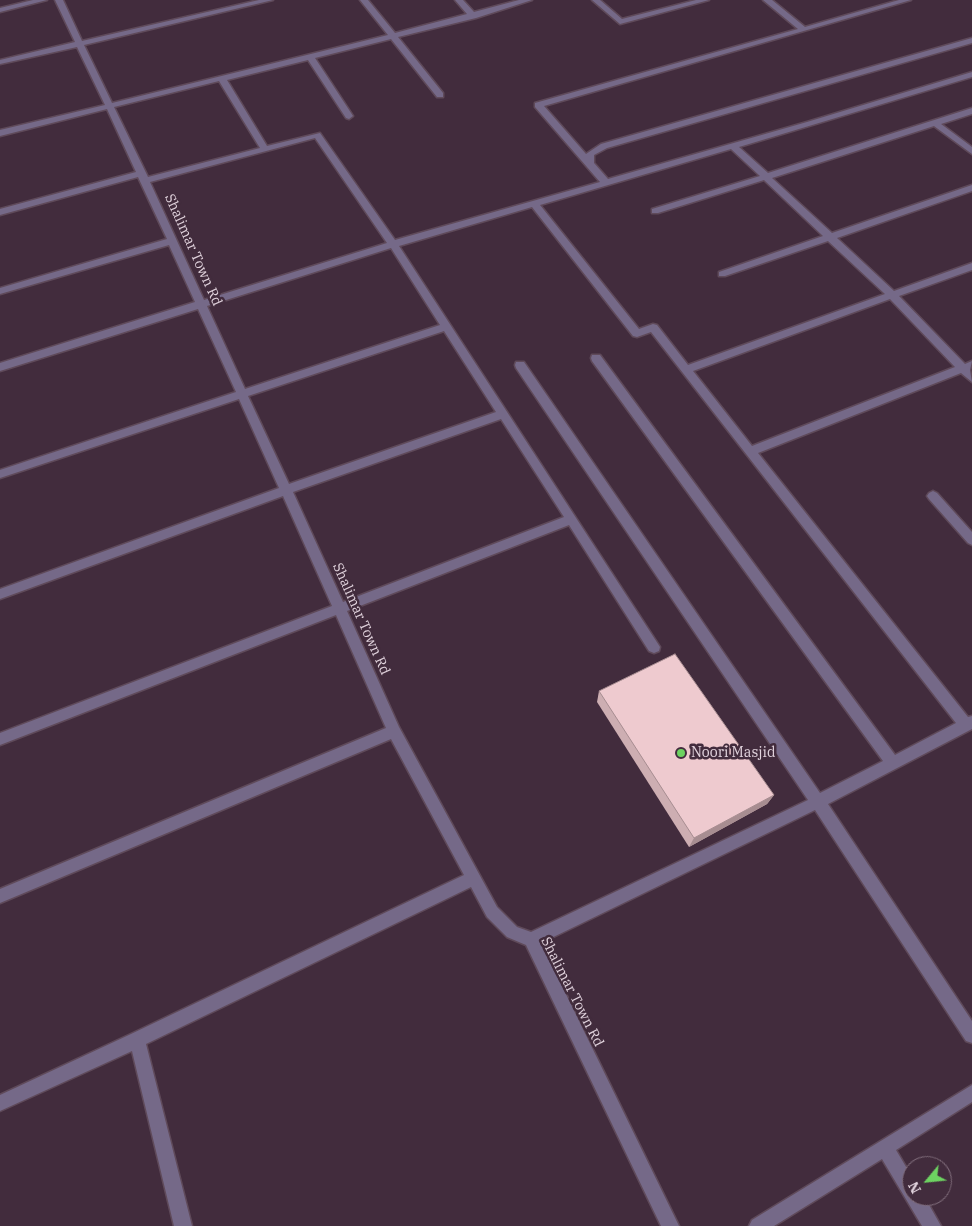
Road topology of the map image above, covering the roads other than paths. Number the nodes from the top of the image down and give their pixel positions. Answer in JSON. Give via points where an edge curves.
{"nodes":[{"id":1,"x":43,"y":0,"type":"edge"},
{"id":2,"x":59,"y":0,"type":"edge"},
{"id":3,"x":270,"y":0,"type":"edge"},
{"id":4,"x":364,"y":0,"type":"edge"},
{"id":5,"x":459,"y":0,"type":"edge"},
{"id":6,"x":528,"y":0,"type":"edge"},
{"id":7,"x":596,"y":0,"type":"edge"},
{"id":8,"x":705,"y":0,"type":"edge"},
{"id":9,"x":767,"y":0,"type":"edge"},
{"id":10,"x":907,"y":0,"type":"edge"},
{"id":11,"x":512,"y":3,"type":"edge"},
{"id":12,"x":0,"y":10,"type":"edge"},
{"id":13,"x":473,"y":16,"type":"junction"},
{"id":14,"x":803,"y":29,"type":"junction"},
{"id":15,"x":392,"y":35,"type":"junction"},
{"id":16,"x":972,"y":40,"type":"edge"},
{"id":17,"x":81,"y":44,"type":"junction"},
{"id":18,"x":310,"y":57,"type":"junction"},
{"id":19,"x":0,"y":62,"type":"edge"},
{"id":20,"x":972,"y":74,"type":"edge"},
{"id":21,"x":222,"y":78,"type":"junction"},
{"id":22,"x":440,"y":95,"type":"dead end"},
{"id":23,"x":110,"y":105,"type":"junction"},
{"id":24,"x":972,"y":111,"type":"edge"},
{"id":25,"x":349,"y":116,"type":"dead end"},
{"id":26,"x":934,"y":123,"type":"junction"},
{"id":27,"x":0,"y":134,"type":"edge"},
{"id":28,"x":733,"y":146,"type":"junction"},
{"id":29,"x":265,"y":149,"type":"junction"},
{"id":30,"x":972,"y":151,"type":"edge"},
{"id":31,"x":589,"y":163,"type":"junction"},
{"id":32,"x":143,"y":177,"type":"junction"},
{"id":33,"x":766,"y":177,"type":"junction"},
{"id":34,"x":606,"y":183,"type":"junction"},
{"id":35,"x":972,"y":188,"type":"edge"},
{"id":36,"x":535,"y":204,"type":"junction"},
{"id":37,"x":655,"y":211,"type":"dead end"},
{"id":38,"x":0,"y":212,"type":"edge"},
{"id":39,"x":829,"y":236,"type":"junction"},
{"id":40,"x":172,"y":241,"type":"junction"},
{"id":41,"x":393,"y":244,"type":"junction"},
{"id":42,"x":972,"y":266,"type":"edge"},
{"id":43,"x":722,"y":274,"type":"dead end"},
{"id":44,"x":0,"y":291,"type":"edge"},
{"id":45,"x":892,"y":295,"type":"junction"},
{"id":46,"x":201,"y":304,"type":"junction"},
{"id":47,"x":447,"y":326,"type":"junction"},
{"id":48,"x":596,"y":358,"type":"dead end"},
{"id":49,"x":520,"y":365,"type":"dead end"},
{"id":50,"x":0,"y":367,"type":"edge"},
{"id":51,"x":968,"y":367,"type":"edge"},
{"id":52,"x":685,"y":370,"type":"junction"},
{"id":53,"x":972,"y":378,"type":"edge"},
{"id":54,"x":242,"y":394,"type":"junction"},
{"id":55,"x":504,"y":414,"type":"junction"},
{"id":56,"x":750,"y":451,"type":"junction"},
{"id":57,"x":0,"y":474,"type":"edge"},
{"id":58,"x":286,"y":490,"type":"junction"},
{"id":59,"x":933,"y":496,"type":"dead end"},
{"id":60,"x":572,"y":519,"type":"junction"},
{"id":61,"x":972,"y":540,"type":"edge"},
{"id":62,"x":0,"y":594,"type":"edge"},
{"id":63,"x":340,"y":609,"type":"junction"},
{"id":64,"x":654,"y":646,"type":"dead end"},
{"id":65,"x":969,"y":724,"type":"edge"},
{"id":66,"x":394,"y":731,"type":"junction"},
{"id":67,"x":0,"y":739,"type":"edge"},
{"id":68,"x":893,"y":763,"type":"junction"},
{"id":69,"x":818,"y":802,"type":"junction"},
{"id":70,"x":474,"y":878,"type":"junction"},
{"id":71,"x":0,"y":896,"type":"edge"},
{"id":72,"x":531,"y":940,"type":"junction"},
{"id":73,"x":972,"y":1035,"type":"edge"},
{"id":74,"x":137,"y":1040,"type":"junction"},
{"id":75,"x":972,"y":1093,"type":"edge"},
{"id":76,"x":0,"y":1103,"type":"edge"},
{"id":77,"x":885,"y":1148,"type":"junction"},
{"id":78,"x":902,"y":1177,"type":"edge"},
{"id":79,"x":920,"y":1206,"type":"edge"},
{"id":80,"x":183,"y":1226,"type":"edge"},
{"id":81,"x":670,"y":1226,"type":"edge"},
{"id":82,"x":758,"y":1226,"type":"edge"},
{"id":83,"x":932,"y":1226,"type":"edge"}],
"edges":[{"from":1,"to":12,"type":"street"},
{"from":2,"to":17,"type":"street","name":"Shalimar Town Rd"},
{"from":3,"to":17,"type":"street"},
{"from":4,"to":15,"type":"street"},
{"from":5,"to":13,"type":"street"},
{"from":6,"to":11,"type":"street"},
{"from":7,"to":8,"type":"street","via":[[620,22]]},
{"from":9,"to":14,"type":"street"},
{"from":10,"to":14,"type":"street"},
{"from":11,"to":13,"type":"street"},
{"from":13,"to":15,"type":"street"},
{"from":14,"to":31,"type":"street","via":[[538,105]]},
{"from":15,"to":18,"type":"street"},
{"from":15,"to":22,"type":"street"},
{"from":16,"to":31,"type":"street","via":[[604,146],[590,154]]},
{"from":17,"to":19,"type":"street"},
{"from":17,"to":23,"type":"street","name":"Shalimar Town Rd"},
{"from":18,"to":21,"type":"street"},
{"from":18,"to":25,"type":"street"},
{"from":20,"to":28,"type":"street"},
{"from":21,"to":23,"type":"street"},
{"from":21,"to":29,"type":"street"},
{"from":23,"to":27,"type":"street"},
{"from":23,"to":32,"type":"street","name":"Shalimar Town Rd"},
{"from":24,"to":26,"type":"street"},
{"from":26,"to":30,"type":"street"},
{"from":26,"to":33,"type":"street"},
{"from":28,"to":33,"type":"street"},
{"from":28,"to":34,"type":"street"},
{"from":29,"to":32,"type":"street"},
{"from":29,"to":41,"type":"street","via":[[317,135]]},
{"from":31,"to":34,"type":"street"},
{"from":32,"to":38,"type":"street"},
{"from":32,"to":40,"type":"street","name":"Shalimar Town Rd"},
{"from":33,"to":37,"type":"street"},
{"from":33,"to":39,"type":"street"},
{"from":34,"to":36,"type":"street"},
{"from":35,"to":39,"type":"street"},
{"from":36,"to":41,"type":"street"},
{"from":36,"to":52,"type":"street","via":[[636,333],[653,328]]},
{"from":39,"to":43,"type":"street"},
{"from":39,"to":45,"type":"street"},
{"from":40,"to":44,"type":"street"},
{"from":40,"to":46,"type":"street","name":"Shalimar Town Rd"},
{"from":41,"to":46,"type":"street"},
{"from":41,"to":47,"type":"street"},
{"from":42,"to":45,"type":"street"},
{"from":45,"to":51,"type":"street"},
{"from":45,"to":52,"type":"street"},
{"from":46,"to":50,"type":"street"},
{"from":46,"to":54,"type":"street","name":"Shalimar Town Rd"},
{"from":47,"to":54,"type":"street"},
{"from":47,"to":55,"type":"street"},
{"from":48,"to":68,"type":"street"},
{"from":49,"to":69,"type":"street"},
{"from":51,"to":53,"type":"street"},
{"from":51,"to":56,"type":"street"},
{"from":52,"to":56,"type":"street"},
{"from":54,"to":57,"type":"street"},
{"from":54,"to":58,"type":"street","name":"Shalimar Town Rd"},
{"from":55,"to":58,"type":"street"},
{"from":55,"to":60,"type":"street"},
{"from":56,"to":65,"type":"street"},
{"from":58,"to":62,"type":"street"},
{"from":58,"to":63,"type":"street","name":"Shalimar Town Rd"},
{"from":59,"to":61,"type":"street"},
{"from":60,"to":63,"type":"street"},
{"from":60,"to":64,"type":"street"},
{"from":63,"to":66,"type":"street","name":"Shalimar Town Rd"},
{"from":63,"to":67,"type":"street"},
{"from":65,"to":68,"type":"street"},
{"from":66,"to":70,"type":"street","name":"Shalimar Town Rd"},
{"from":66,"to":71,"type":"street"},
{"from":68,"to":69,"type":"street"},
{"from":69,"to":72,"type":"street"},
{"from":69,"to":73,"type":"street"},
{"from":70,"to":72,"type":"street","name":"Shalimar Town Rd","via":[[492,912],[512,932]]},
{"from":70,"to":74,"type":"street"},
{"from":72,"to":81,"type":"street","name":"Shalimar Town Rd"},
{"from":74,"to":76,"type":"street"},
{"from":74,"to":80,"type":"street"},
{"from":75,"to":77,"type":"street"},
{"from":77,"to":78,"type":"street"},
{"from":77,"to":82,"type":"street"},
{"from":79,"to":83,"type":"street"}]}
